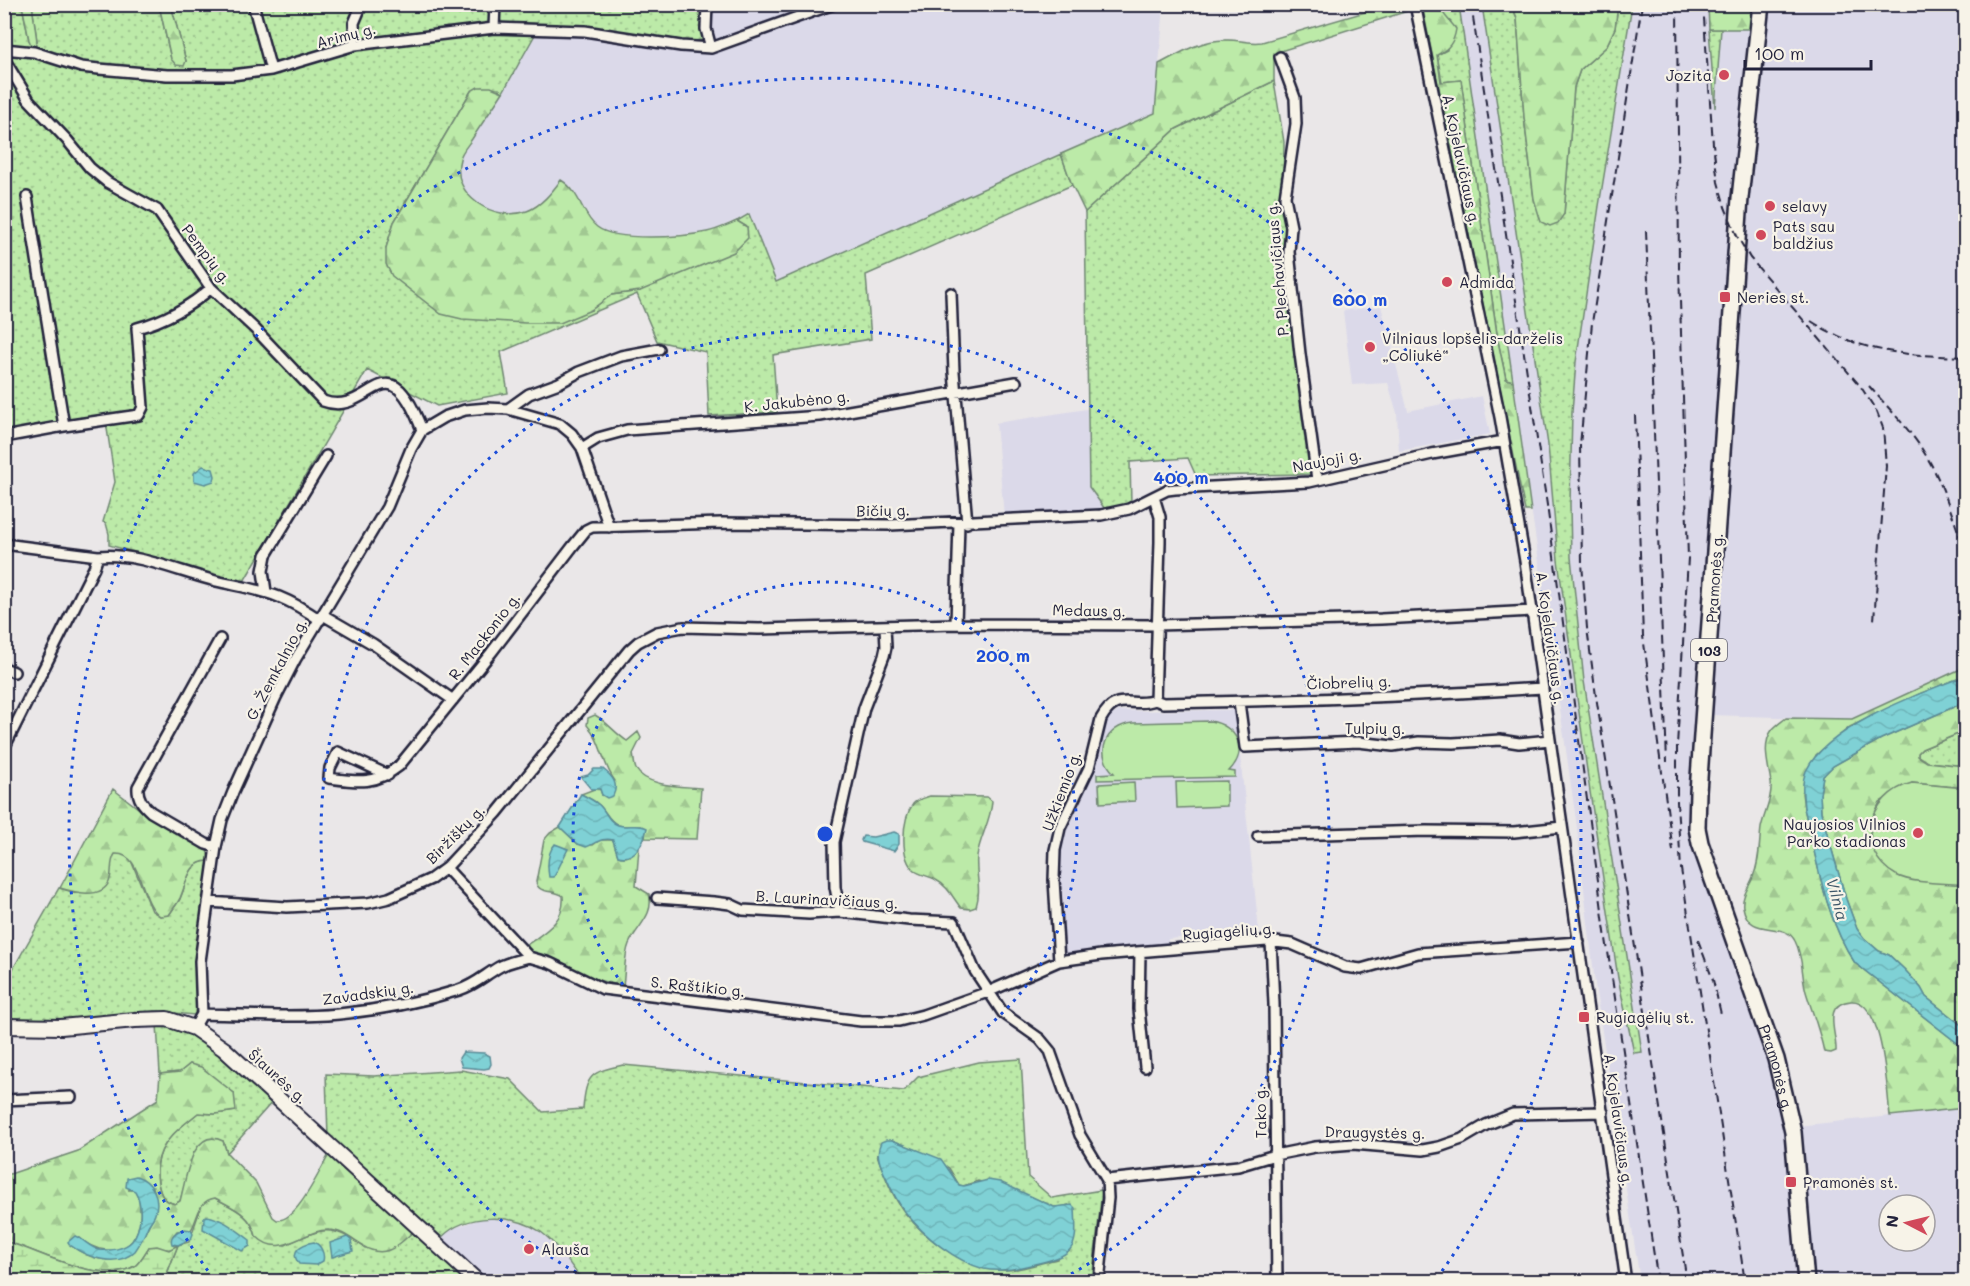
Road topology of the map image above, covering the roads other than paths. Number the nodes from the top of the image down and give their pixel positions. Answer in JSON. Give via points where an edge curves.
{"nodes":[{"id":1,"x":254,"y":4,"type":"edge"},
{"id":2,"x":362,"y":4,"type":"edge"},
{"id":3,"x":495,"y":4,"type":"edge"},
{"id":4,"x":707,"y":4,"type":"edge"},
{"id":5,"x":834,"y":4,"type":"edge"},
{"id":6,"x":1415,"y":4,"type":"edge"},
{"id":7,"x":1761,"y":4,"type":"edge"},
{"id":8,"x":494,"y":28,"type":"junction"},
{"id":9,"x":355,"y":45,"type":"junction"},
{"id":10,"x":711,"y":48,"type":"junction"},
{"id":11,"x":4,"y":49,"type":"edge"},
{"id":12,"x":1280,"y":57,"type":"dead end"},
{"id":13,"x":4,"y":59,"type":"edge"},
{"id":14,"x":271,"y":70,"type":"junction"},
{"id":15,"x":27,"y":197,"type":"dead end"},
{"id":16,"x":211,"y":288,"type":"junction"},
{"id":17,"x":951,"y":293,"type":"dead end"},
{"id":18,"x":659,"y":349,"type":"dead end"},
{"id":19,"x":1016,"y":382,"type":"dead end"},
{"id":20,"x":956,"y":393,"type":"junction"},
{"id":21,"x":508,"y":409,"type":"junction"},
{"id":22,"x":64,"y":426,"type":"junction"},
{"id":23,"x":422,"y":430,"type":"junction"},
{"id":24,"x":4,"y":437,"type":"edge"},
{"id":25,"x":1504,"y":441,"type":"junction"},
{"id":26,"x":582,"y":448,"type":"junction"},
{"id":27,"x":326,"y":456,"type":"dead end"},
{"id":28,"x":1317,"y":480,"type":"junction"},
{"id":29,"x":1154,"y":497,"type":"junction"},
{"id":30,"x":963,"y":523,"type":"junction"},
{"id":31,"x":609,"y":526,"type":"junction"},
{"id":32,"x":4,"y":544,"type":"edge"},
{"id":33,"x":98,"y":556,"type":"junction"},
{"id":34,"x":266,"y":592,"type":"junction"},
{"id":35,"x":1533,"y":611,"type":"junction"},
{"id":36,"x":321,"y":617,"type":"junction"},
{"id":37,"x":956,"y":624,"type":"junction"},
{"id":38,"x":1156,"y":625,"type":"junction"},
{"id":39,"x":885,"y":626,"type":"junction"},
{"id":40,"x":647,"y":637,"type":"joint"},
{"id":41,"x":220,"y":639,"type":"dead end"},
{"id":42,"x":4,"y":668,"type":"edge"},
{"id":43,"x":14,"y":672,"type":"dead end"},
{"id":44,"x":1543,"y":688,"type":"junction"},
{"id":45,"x":453,"y":700,"type":"junction"},
{"id":46,"x":1155,"y":700,"type":"junction"},
{"id":47,"x":1239,"y":702,"type":"junction"},
{"id":48,"x":1550,"y":740,"type":"junction"},
{"id":49,"x":4,"y":748,"type":"edge"},
{"id":50,"x":388,"y":775,"type":"junction"},
{"id":51,"x":1562,"y":827,"type":"junction"},
{"id":52,"x":1258,"y":836,"type":"dead end"},
{"id":53,"x":216,"y":847,"type":"junction"},
{"id":54,"x":446,"y":868,"type":"junction"},
{"id":55,"x":657,"y":898,"type":"dead end"},
{"id":56,"x":208,"y":902,"type":"junction"},
{"id":57,"x":840,"y":912,"type":"junction"},
{"id":58,"x":1271,"y":941,"type":"junction"},
{"id":59,"x":1579,"y":942,"type":"junction"},
{"id":60,"x":1143,"y":952,"type":"junction"},
{"id":61,"x":529,"y":957,"type":"junction"},
{"id":62,"x":1059,"y":961,"type":"junction"},
{"id":63,"x":988,"y":992,"type":"junction"},
{"id":64,"x":202,"y":1014,"type":"junction"},
{"id":65,"x":4,"y":1026,"type":"edge"},
{"id":66,"x":194,"y":1028,"type":"junction"},
{"id":67,"x":1145,"y":1066,"type":"dead end"},
{"id":68,"x":72,"y":1097,"type":"dead end"},
{"id":69,"x":4,"y":1100,"type":"edge"},
{"id":70,"x":1603,"y":1112,"type":"junction"},
{"id":71,"x":1275,"y":1155,"type":"junction"},
{"id":72,"x":1107,"y":1180,"type":"junction"},
{"id":73,"x":478,"y":1281,"type":"edge"},
{"id":74,"x":1099,"y":1281,"type":"edge"},
{"id":75,"x":1277,"y":1281,"type":"edge"},
{"id":76,"x":1626,"y":1281,"type":"edge"},
{"id":77,"x":1806,"y":1281,"type":"edge"}],
"edges":[{"from":1,"to":14,"type":"street"},
{"from":2,"to":9,"type":"street","via":[[354,23]]},
{"from":3,"to":8,"type":"street"},
{"from":4,"to":10,"type":"street","via":[[706,29]]},
{"from":5,"to":10,"type":"street","name":"Arimų g."},
{"from":6,"to":25,"type":"street","name":"A. Kojelavičiaus g."},
{"from":7,"to":77,"type":"main road","name":"Pramonės g.","number":"103","via":[[1740,198],[1697,828],[1784,1089],[1793,1132]]},
{"from":8,"to":9,"type":"street","name":"Arimų g."},
{"from":8,"to":10,"type":"street","name":"Arimų g.","via":[[585,32]]},
{"from":9,"to":14,"type":"street","name":"Arimų g."},
{"from":11,"to":14,"type":"street","name":"Arimų g.","via":[[34,52],[81,67],[156,74],[232,75]]},
{"from":12,"to":28,"type":"street","name":"P. Plechavičiaus g.","via":[[1295,98],[1296,124],[1285,197]]},
{"from":13,"to":16,"type":"street","name":"Pempių g.","via":[[29,100],[90,168],[157,210]]},
{"from":15,"to":22,"type":"street"},
{"from":16,"to":22,"type":"street","via":[[196,301],[151,325],[137,328],[141,414]]},
{"from":16,"to":23,"type":"street","name":"Pempių g.","via":[[323,401],[343,405],[376,385],[387,384],[411,400]]},
{"from":17,"to":20,"type":"street"},
{"from":18,"to":21,"type":"street","via":[[621,356],[579,372],[529,394]]},
{"from":19,"to":20,"type":"street","name":"K. Jakubėno g."},
{"from":20,"to":26,"type":"street","name":"K. Jakubėno g.","via":[[820,416],[627,430],[598,438]]},
{"from":20,"to":30,"type":"street"},
{"from":21,"to":23,"type":"street","via":[[465,410]]},
{"from":21,"to":26,"type":"street","via":[[560,424]]},
{"from":22,"to":24,"type":"street"},
{"from":23,"to":36,"type":"street","name":"G. Žemkalnio g.","via":[[387,507]]},
{"from":25,"to":28,"type":"street","name":"Naujoji g."},
{"from":25,"to":35,"type":"street","name":"A. Kojelavičiaus g."},
{"from":26,"to":31,"type":"street"},
{"from":27,"to":34,"type":"street","via":[[266,555]]},
{"from":28,"to":29,"type":"street","name":"Naujoji g.","via":[[1175,489]]},
{"from":29,"to":30,"type":"street","name":"Bičių g.","via":[[1114,513]]},
{"from":29,"to":38,"type":"street","via":[[1160,526]]},
{"from":30,"to":31,"type":"street","name":"Bičių g."},
{"from":30,"to":37,"type":"street"},
{"from":31,"to":45,"type":"street","name":"R. Mackonio g.","via":[[586,530]]},
{"from":32,"to":33,"type":"street"},
{"from":33,"to":34,"type":"street","via":[[136,558]]},
{"from":33,"to":49,"type":"street","via":[[49,663]]},
{"from":34,"to":36,"type":"street"},
{"from":35,"to":38,"type":"street","name":"Medaus g."},
{"from":35,"to":44,"type":"street","name":"A. Kojelavičiaus g."},
{"from":36,"to":45,"type":"street","via":[[373,644]]},
{"from":36,"to":53,"type":"street","name":"G. Žemkalnio g.","via":[[250,750],[222,820]]},
{"from":37,"to":38,"type":"street","name":"Medaus g."},
{"from":37,"to":39,"type":"street","name":"Medaus g."},
{"from":38,"to":46,"type":"street"},
{"from":39,"to":40,"type":"street","name":"Medaus g.","via":[[682,627]]},
{"from":39,"to":57,"type":"street","via":[[884,656],[864,708],[834,842]]},
{"from":40,"to":54,"type":"street","name":"Biržiškų g.","via":[[628,650],[497,813]]},
{"from":41,"to":53,"type":"street","via":[[138,787],[143,806]]},
{"from":42,"to":43,"type":"street"},
{"from":44,"to":47,"type":"street","name":"Čiobrelių g."},
{"from":44,"to":48,"type":"street","name":"A. Kojelavičiaus g."},
{"from":45,"to":50,"type":"street","name":"R. Mackonio g."},
{"from":46,"to":47,"type":"street","name":"Čiobrelių g."},
{"from":46,"to":62,"type":"street","name":"Užkiemio g.","via":[[1114,703],[1105,712],[1089,768],[1060,828],[1054,879]]},
{"from":47,"to":48,"type":"street","name":"Tulpių g.","via":[[1245,747]]},
{"from":48,"to":51,"type":"street","name":"A. Kojelavičiaus g."},
{"from":50,"to":50,"type":"street","via":[[338,752],[329,772],[329,778],[353,781]]},
{"from":51,"to":52,"type":"street","via":[[1514,832]]},
{"from":51,"to":59,"type":"street","name":"A. Kojelavičiaus g."},
{"from":53,"to":56,"type":"street","name":"G. Žemkalnio g."},
{"from":54,"to":56,"type":"street","name":"Biržiškų g.","via":[[415,888],[368,903],[287,907]]},
{"from":54,"to":61,"type":"street","name":"S. Raštikio g."},
{"from":55,"to":57,"type":"street","name":"B. Laurinavičiaus g.","via":[[730,904],[743,910]]},
{"from":56,"to":64,"type":"street","name":"G. Žemkalnio g.","via":[[200,961]]},
{"from":57,"to":63,"type":"street","name":"B. Laurinavičiaus g.","via":[[954,922],[970,962]]},
{"from":58,"to":59,"type":"street","name":"Rugiagėlių g.","via":[[1292,944],[1345,967],[1361,969],[1418,953]]},
{"from":58,"to":60,"type":"street","name":"Rugiagėlių g."},
{"from":58,"to":71,"type":"street","name":"Tako g."},
{"from":59,"to":70,"type":"street","name":"A. Kojelavičiaus g."},
{"from":60,"to":62,"type":"street","name":"Rugiagėlių g."},
{"from":60,"to":67,"type":"street","via":[[1139,1009]]},
{"from":61,"to":63,"type":"street","name":"S. Raštikio g.","via":[[603,989],[861,1021],[899,1021],[923,1016]]},
{"from":61,"to":64,"type":"street","name":"Zavadskių g.","via":[[500,966],[461,989],[371,1010],[299,1016]]},
{"from":62,"to":63,"type":"street","name":"Rugiagėlių g."},
{"from":63,"to":72,"type":"street","via":[[1003,1013],[1040,1039],[1050,1051],[1080,1135]]},
{"from":64,"to":66,"type":"street"},
{"from":65,"to":66,"type":"main road","name":"Šiaurės g.","via":[[61,1027],[156,1019]]},
{"from":66,"to":73,"type":"main road","name":"Šiaurės g.","via":[[232,1056]]},
{"from":68,"to":69,"type":"street"},
{"from":70,"to":71,"type":"street","name":"Draugystės g.","via":[[1513,1114],[1462,1139],[1423,1150],[1353,1144]]},
{"from":70,"to":76,"type":"street","name":"A. Kojelavičiaus g."},
{"from":71,"to":72,"type":"street","name":"Draugystės g.","via":[[1229,1167]]},
{"from":71,"to":75,"type":"street","name":"Tako g."},
{"from":72,"to":74,"type":"street"}]}
